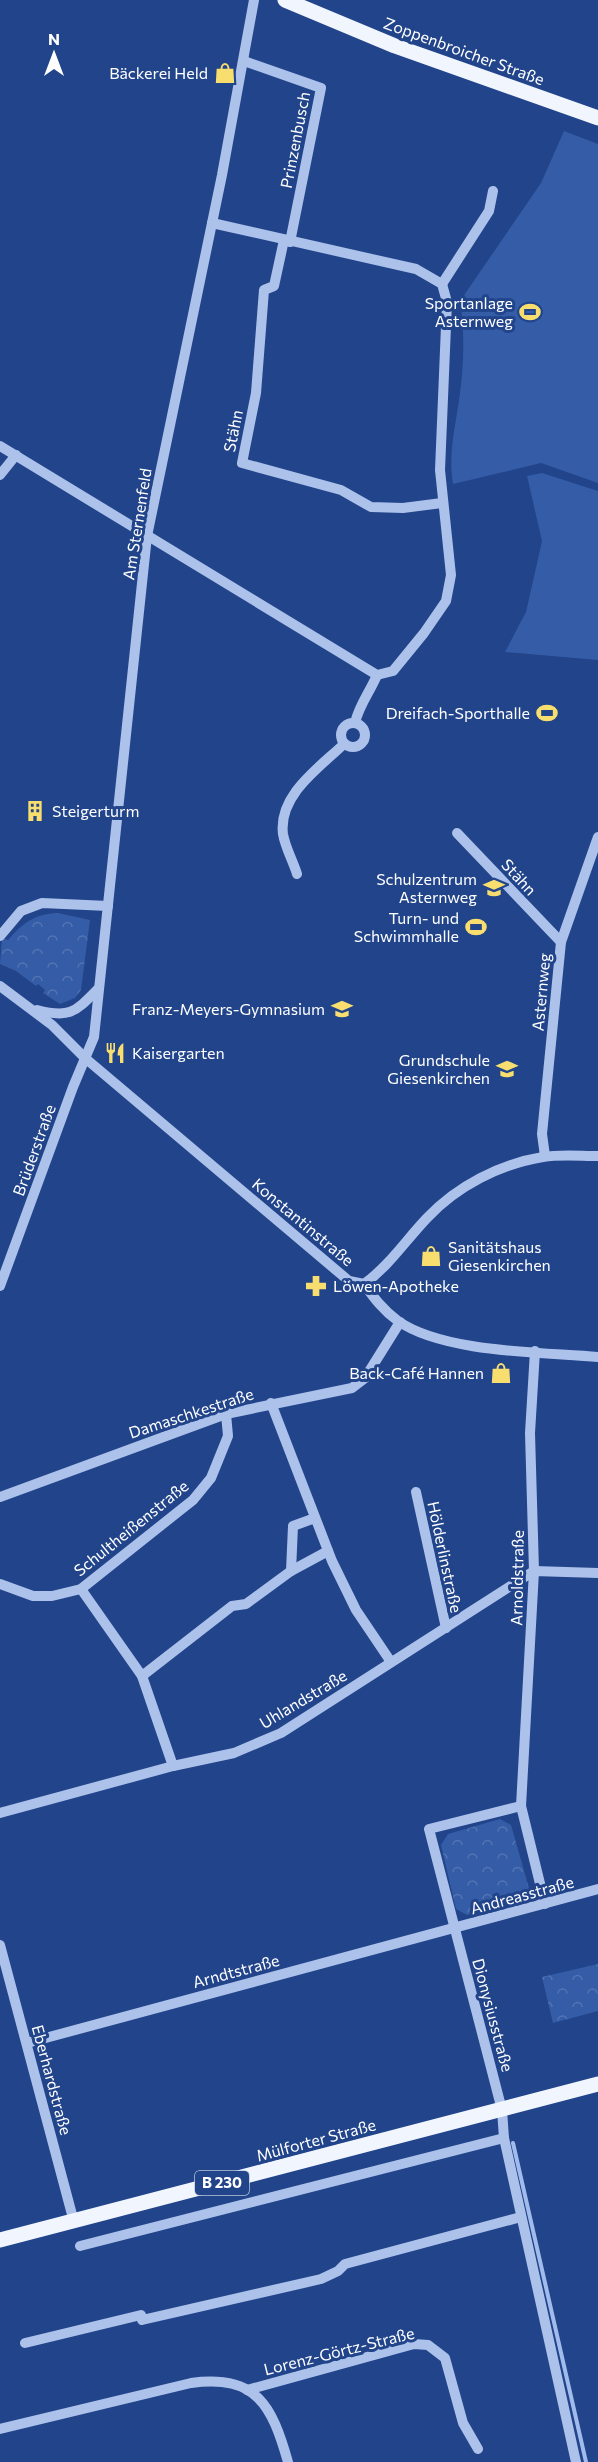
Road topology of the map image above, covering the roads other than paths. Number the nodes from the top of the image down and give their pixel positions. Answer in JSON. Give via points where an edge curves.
{"nodes":[{"id":1,"x":254,"y":0,"type":"edge"},
{"id":2,"x":285,"y":0,"type":"edge"},
{"id":3,"x":244,"y":61,"type":"junction"},
{"id":4,"x":598,"y":118,"type":"edge"},
{"id":5,"x":493,"y":191,"type":"dead end"},
{"id":6,"x":212,"y":223,"type":"junction"},
{"id":7,"x":287,"y":241,"type":"junction"},
{"id":8,"x":442,"y":284,"type":"junction"},
{"id":9,"x":0,"y":446,"type":"edge"},
{"id":10,"x":16,"y":455,"type":"junction"},
{"id":11,"x":0,"y":475,"type":"edge"},
{"id":12,"x":442,"y":503,"type":"junction"},
{"id":13,"x":147,"y":536,"type":"junction"},
{"id":14,"x":376,"y":675,"type":"junction"},
{"id":15,"x":355,"y":723,"type":"junction"},
{"id":16,"x":344,"y":744,"type":"junction"},
{"id":17,"x":457,"y":833,"type":"dead end"},
{"id":18,"x":598,"y":837,"type":"edge"},
{"id":19,"x":297,"y":874,"type":"dead end"},
{"id":20,"x":108,"y":906,"type":"junction"},
{"id":21,"x":0,"y":936,"type":"edge"},
{"id":22,"x":561,"y":942,"type":"junction"},
{"id":23,"x":0,"y":986,"type":"edge"},
{"id":24,"x":99,"y":988,"type":"junction"},
{"id":25,"x":32,"y":1009,"type":"junction"},
{"id":26,"x":86,"y":1058,"type":"junction"},
{"id":27,"x":544,"y":1156,"type":"junction"},
{"id":28,"x":598,"y":1156,"type":"edge"},
{"id":29,"x":364,"y":1284,"type":"junction"},
{"id":30,"x":0,"y":1286,"type":"edge"},
{"id":31,"x":400,"y":1322,"type":"junction"},
{"id":32,"x":535,"y":1351,"type":"junction"},
{"id":33,"x":598,"y":1357,"type":"edge"},
{"id":34,"x":271,"y":1403,"type":"junction"},
{"id":35,"x":226,"y":1414,"type":"junction"},
{"id":36,"x":416,"y":1492,"type":"dead end"},
{"id":37,"x":0,"y":1497,"type":"edge"},
{"id":38,"x":315,"y":1518,"type":"junction"},
{"id":39,"x":328,"y":1551,"type":"junction"},
{"id":40,"x":291,"y":1570,"type":"junction"},
{"id":41,"x":534,"y":1571,"type":"junction"},
{"id":42,"x":598,"y":1573,"type":"edge"},
{"id":43,"x":0,"y":1584,"type":"edge"},
{"id":44,"x":81,"y":1589,"type":"junction"},
{"id":45,"x":446,"y":1628,"type":"junction"},
{"id":46,"x":391,"y":1662,"type":"junction"},
{"id":47,"x":142,"y":1676,"type":"junction"},
{"id":48,"x":172,"y":1766,"type":"junction"},
{"id":49,"x":521,"y":1806,"type":"junction"},
{"id":50,"x":0,"y":1813,"type":"edge"},
{"id":51,"x":598,"y":1889,"type":"edge"},
{"id":52,"x":545,"y":1904,"type":"junction"},
{"id":53,"x":454,"y":1929,"type":"junction"},
{"id":54,"x":0,"y":1945,"type":"edge"},
{"id":55,"x":27,"y":2043,"type":"junction"},
{"id":56,"x":598,"y":2084,"type":"edge"},
{"id":57,"x":502,"y":2110,"type":"junction"},
{"id":58,"x":504,"y":2138,"type":"junction"},
{"id":59,"x":521,"y":2217,"type":"junction"},
{"id":60,"x":75,"y":2222,"type":"junction"},
{"id":61,"x":0,"y":2240,"type":"edge"},
{"id":62,"x":80,"y":2246,"type":"dead end"},
{"id":63,"x":25,"y":2343,"type":"dead end"},
{"id":64,"x":247,"y":2390,"type":"junction"},
{"id":65,"x":0,"y":2429,"type":"edge"},
{"id":66,"x":478,"y":2449,"type":"dead end"},
{"id":67,"x":288,"y":2462,"type":"edge"},
{"id":68,"x":576,"y":2462,"type":"edge"}],
"edges":[{"from":1,"to":3,"type":"street","name":"Am Sternenfeld"},
{"from":2,"to":4,"type":"main road","name":"Zoppenbroicher Straße","via":[[395,46]]},
{"from":3,"to":6,"type":"street","name":"Am Sternenfeld"},
{"from":3,"to":7,"type":"street","name":"Prinzenbusch","via":[[321,88]]},
{"from":5,"to":8,"type":"street","via":[[489,211]]},
{"from":6,"to":7,"type":"street"},
{"from":6,"to":13,"type":"street","name":"Am Sternenfeld"},
{"from":7,"to":8,"type":"street","via":[[416,269]]},
{"from":7,"to":12,"type":"street","name":"Stähn","via":[[274,286],[264,290],[256,393],[242,463],[341,490],[371,507]]},
{"from":8,"to":12,"type":"street","via":[[447,302],[440,435]]},
{"from":9,"to":10,"type":"street"},
{"from":10,"to":11,"type":"street"},
{"from":10,"to":13,"type":"street"},
{"from":12,"to":14,"type":"street","via":[[451,575],[446,601],[393,671]]},
{"from":13,"to":14,"type":"street"},
{"from":13,"to":20,"type":"street","name":"Am Sternenfeld"},
{"from":14,"to":15,"type":"street"},
{"from":15,"to":16,"type":"street","via":[[342,729],[340,737]]},
{"from":15,"to":16,"type":"street","via":[[362,726],[364,741],[358,746]]},
{"from":16,"to":19,"type":"street","via":[[298,788],[286,809],[283,833]]},
{"from":17,"to":22,"type":"street","name":"Stähn"},
{"from":18,"to":22,"type":"street","name":"Asternweg"},
{"from":20,"to":21,"type":"street","via":[[42,903],[21,911]]},
{"from":20,"to":24,"type":"street","name":"Am Sternenfeld"},
{"from":22,"to":27,"type":"street","name":"Asternweg","via":[[542,1134]]},
{"from":23,"to":25,"type":"street","name":"Konstantinstraße"},
{"from":24,"to":25,"type":"street","name":"Konstantinstraße","via":[[68,1014]]},
{"from":24,"to":26,"type":"street","name":"Am Sternenfeld","via":[[94,1037]]},
{"from":25,"to":26,"type":"street","name":"Konstantinstraße"},
{"from":26,"to":29,"type":"street","name":"Konstantinstraße","via":[[350,1281]]},
{"from":26,"to":30,"type":"street","name":"Brüderstraße"},
{"from":27,"to":28,"type":"street"},
{"from":27,"to":29,"type":"street","via":[[501,1169],[448,1197],[380,1273]]},
{"from":29,"to":31,"type":"street","name":"Konstantinstraße","via":[[378,1304]]},
{"from":31,"to":32,"type":"street","name":"Konstantinstraße","via":[[460,1344]]},
{"from":31,"to":34,"type":"street","name":"Damaschkestraße","via":[[357,1386]]},
{"from":32,"to":33,"type":"street","name":"Konstantinstraße"},
{"from":32,"to":41,"type":"street","name":"Arnoldstraße","via":[[531,1433]]},
{"from":34,"to":35,"type":"street","name":"Damaschkestraße"},
{"from":34,"to":38,"type":"street"},
{"from":35,"to":37,"type":"street","name":"Damaschkestraße"},
{"from":35,"to":44,"type":"street","name":"Schultheißenstraße","via":[[228,1436],[211,1478],[193,1500]]},
{"from":36,"to":45,"type":"street","name":"Hölderlinstraße"},
{"from":38,"to":39,"type":"street"},
{"from":38,"to":40,"type":"street","via":[[292,1526]]},
{"from":39,"to":40,"type":"street"},
{"from":39,"to":46,"type":"street","via":[[356,1610]]},
{"from":40,"to":47,"type":"street","via":[[246,1604],[232,1606],[187,1638],[184,1646]]},
{"from":41,"to":42,"type":"street"},
{"from":41,"to":45,"type":"street","name":"Uhlandstraße"},
{"from":41,"to":49,"type":"street","name":"Arnoldstraße"},
{"from":43,"to":44,"type":"street","name":"Schultheißenstraße","via":[[33,1596]]},
{"from":44,"to":47,"type":"street"},
{"from":45,"to":46,"type":"street","name":"Uhlandstraße"},
{"from":46,"to":48,"type":"street","name":"Uhlandstraße","via":[[281,1733],[234,1753]]},
{"from":47,"to":48,"type":"street"},
{"from":48,"to":50,"type":"street","name":"Uhlandstraße"},
{"from":49,"to":52,"type":"street","name":"Arnoldstraße"},
{"from":49,"to":53,"type":"street","name":"Dionysiusstraße","via":[[429,1829]]},
{"from":51,"to":52,"type":"street","name":"Andreasstraße"},
{"from":52,"to":53,"type":"street","name":"Andreasstraße"},
{"from":53,"to":55,"type":"street","name":"Arndtstraße"},
{"from":53,"to":57,"type":"street","name":"Dionysiusstraße"},
{"from":54,"to":55,"type":"street","name":"Eberhardstraße"},
{"from":55,"to":60,"type":"street","name":"Eberhardstraße"},
{"from":56,"to":57,"type":"main road","name":"Mülforter Straße","number":"B 230"},
{"from":57,"to":58,"type":"street"},
{"from":57,"to":60,"type":"main road","name":"Mülforter Straße","number":"B 230"},
{"from":58,"to":59,"type":"street"},
{"from":58,"to":62,"type":"street"},
{"from":59,"to":63,"type":"street","via":[[345,2264],[321,2279]]},
{"from":59,"to":68,"type":"street"},
{"from":60,"to":61,"type":"main road","name":"Mülforter Straße","number":"B 230"},
{"from":64,"to":65,"type":"street","name":"Lorenz-Görtz-Straße","via":[[222,2382],[191,2383]]},
{"from":64,"to":66,"type":"street","name":"Lorenz-Görtz-Straße","via":[[414,2344],[428,2345],[445,2358],[463,2423]]},
{"from":64,"to":67,"type":"street","name":"Lorenz-Görtz-Straße","via":[[259,2398],[276,2422]]}]}
